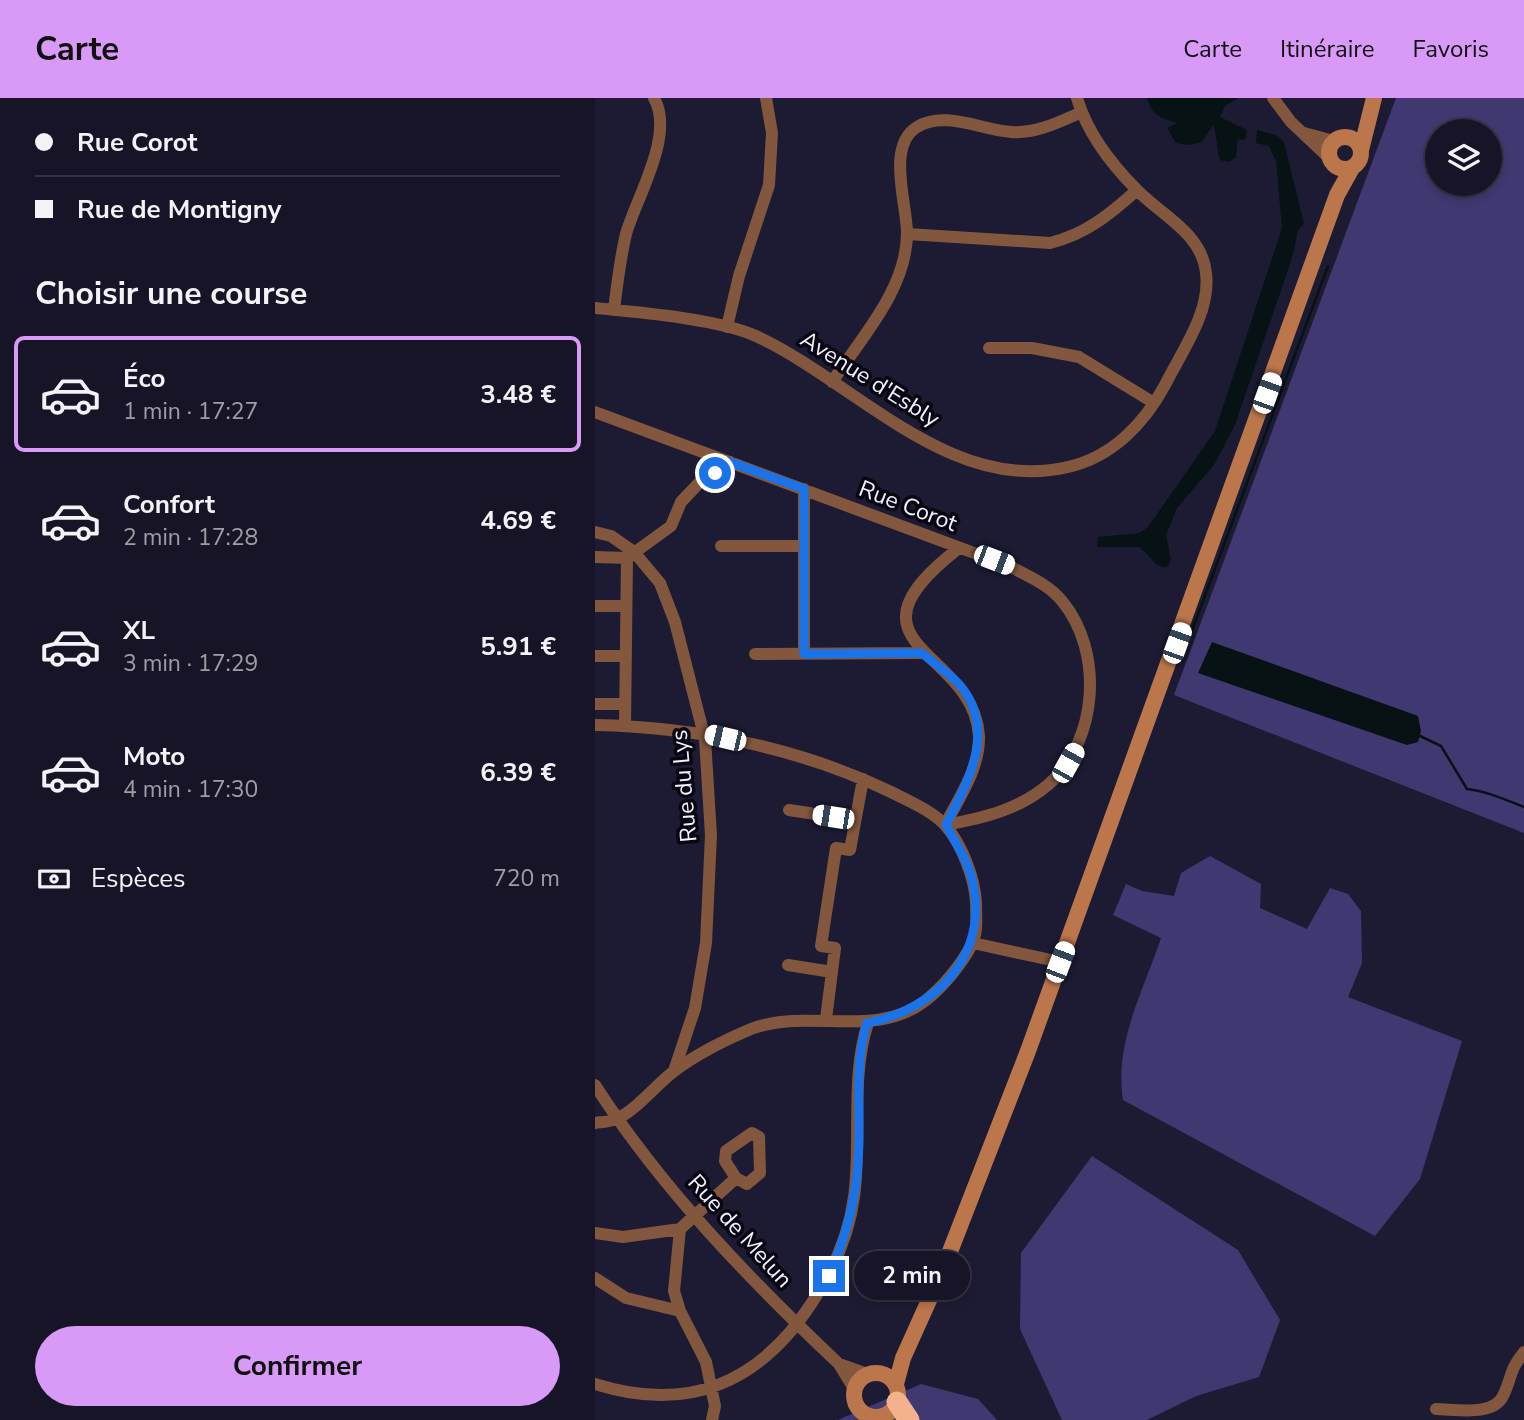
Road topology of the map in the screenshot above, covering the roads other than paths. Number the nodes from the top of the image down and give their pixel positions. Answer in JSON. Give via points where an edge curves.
{"nodes":[{"id":1,"x":654,"y":98,"type":"edge"},
{"id":2,"x":766,"y":98,"type":"edge"},
{"id":3,"x":1077,"y":98,"type":"edge"},
{"id":4,"x":1272,"y":98,"type":"edge"},
{"id":5,"x":1372,"y":103,"type":"edge"},
{"id":6,"x":1081,"y":112,"type":"junction"},
{"id":7,"x":1302,"y":132,"type":"junction"},
{"id":8,"x":1339,"y":139,"type":"junction"},
{"id":9,"x":1361,"y":150,"type":"junction"},
{"id":10,"x":1331,"y":162,"type":"junction"},
{"id":11,"x":1352,"y":169,"type":"junction"},
{"id":12,"x":1137,"y":190,"type":"junction"},
{"id":13,"x":1337,"y":195,"type":"junction"},
{"id":14,"x":907,"y":233,"type":"junction"},
{"id":15,"x":595,"y":308,"type":"edge"},
{"id":16,"x":614,"y":310,"type":"junction"},
{"id":17,"x":727,"y":327,"type":"junction"},
{"id":18,"x":989,"y":348,"type":"dead end"},
{"id":19,"x":832,"y":382,"type":"junction"},
{"id":20,"x":1154,"y":403,"type":"junction"},
{"id":21,"x":595,"y":412,"type":"edge"},
{"id":22,"x":730,"y":462,"type":"junction"},
{"id":23,"x":804,"y":489,"type":"junction"},
{"id":24,"x":595,"y":532,"type":"edge"},
{"id":25,"x":721,"y":546,"type":"dead end"},
{"id":26,"x":803,"y":546,"type":"junction"},
{"id":27,"x":959,"y":548,"type":"junction"},
{"id":28,"x":630,"y":555,"type":"junction"},
{"id":29,"x":595,"y":557,"type":"edge"},
{"id":30,"x":595,"y":606,"type":"edge"},
{"id":31,"x":626,"y":606,"type":"junction"},
{"id":32,"x":922,"y":653,"type":"junction"},
{"id":33,"x":755,"y":654,"type":"dead end"},
{"id":34,"x":804,"y":654,"type":"junction"},
{"id":35,"x":595,"y":656,"type":"edge"},
{"id":36,"x":626,"y":656,"type":"junction"},
{"id":37,"x":595,"y":704,"type":"edge"},
{"id":38,"x":625,"y":704,"type":"junction"},
{"id":39,"x":595,"y":725,"type":"edge"},
{"id":40,"x":625,"y":725,"type":"junction"},
{"id":41,"x":703,"y":734,"type":"junction"},
{"id":42,"x":863,"y":779,"type":"junction"},
{"id":43,"x":789,"y":810,"type":"dead end"},
{"id":44,"x":855,"y":820,"type":"junction"},
{"id":45,"x":946,"y":825,"type":"junction"},
{"id":46,"x":973,"y":943,"type":"junction"},
{"id":47,"x":1060,"y":962,"type":"junction"},
{"id":48,"x":788,"y":965,"type":"dead end"},
{"id":49,"x":832,"y":972,"type":"junction"},
{"id":50,"x":826,"y":1019,"type":"junction"},
{"id":51,"x":867,"y":1023,"type":"junction"},
{"id":52,"x":674,"y":1071,"type":"junction"},
{"id":53,"x":595,"y":1085,"type":"edge"},
{"id":54,"x":617,"y":1119,"type":"junction"},
{"id":55,"x":595,"y":1123,"type":"edge"},
{"id":56,"x":736,"y":1178,"type":"dead end"},
{"id":57,"x":695,"y":1215,"type":"junction"},
{"id":58,"x":680,"y":1229,"type":"junction"},
{"id":59,"x":595,"y":1233,"type":"edge"},
{"id":60,"x":595,"y":1278,"type":"edge"},
{"id":61,"x":680,"y":1311,"type":"junction"},
{"id":62,"x":798,"y":1325,"type":"junction"},
{"id":63,"x":1524,"y":1352,"type":"edge"},
{"id":64,"x":903,"y":1358,"type":"junction"},
{"id":65,"x":839,"y":1364,"type":"junction"},
{"id":66,"x":874,"y":1374,"type":"junction"},
{"id":67,"x":595,"y":1384,"type":"edge"},
{"id":68,"x":711,"y":1388,"type":"junction"},
{"id":69,"x":854,"y":1405,"type":"edge"},
{"id":70,"x":886,"y":1409,"type":"edge"},
{"id":71,"x":1436,"y":1409,"type":"dead end"},
{"id":72,"x":712,"y":1420,"type":"edge"},
{"id":73,"x":909,"y":1420,"type":"edge"}],
"edges":[{"from":1,"to":16,"type":"street","via":[[662,124],[659,142],[627,234]]},
{"from":2,"to":17,"type":"street","via":[[772,133],[769,186]]},
{"from":3,"to":6,"type":"street","name":"Avenue d'Esbly"},
{"from":4,"to":7,"type":"street"},
{"from":5,"to":8,"type":"street","via":[[1361,122]]},
{"from":5,"to":9,"type":"street"},
{"from":6,"to":12,"type":"street","name":"Avenue d'Esbly"},
{"from":6,"to":14,"type":"street","via":[[1037,131],[1011,132],[946,120],[916,127],[905,140],[900,158]]},
{"from":7,"to":8,"type":"street"},
{"from":7,"to":10,"type":"street"},
{"from":8,"to":9,"type":"street","via":[[1355,141]]},
{"from":8,"to":10,"type":"street"},
{"from":9,"to":11,"type":"street","via":[[1360,161]]},
{"from":10,"to":11,"type":"street","via":[[1342,170]]},
{"from":10,"to":13,"type":"street"},
{"from":11,"to":13,"type":"street"},
{"from":12,"to":14,"type":"street","via":[[1098,224],[1050,243]]},
{"from":12,"to":20,"type":"street","name":"Avenue d'Esbly","via":[[1195,242],[1206,272],[1197,323]]},
{"from":13,"to":47,"type":"street"},
{"from":14,"to":19,"type":"street","via":[[904,262],[893,290]]},
{"from":15,"to":16,"type":"street","name":"Avenue d'Esbly"},
{"from":16,"to":17,"type":"street","name":"Avenue d'Esbly"},
{"from":17,"to":19,"type":"street","name":"Avenue d'Esbly","via":[[785,350]]},
{"from":18,"to":20,"type":"street","via":[[1032,348],[1079,357]]},
{"from":19,"to":20,"type":"street","name":"Avenue d'Esbly","via":[[916,436],[1000,470],[1046,473],[1088,463],[1125,439]]},
{"from":21,"to":22,"type":"street","name":"Rue Corot"},
{"from":22,"to":23,"type":"street","name":"Rue Corot"},
{"from":22,"to":28,"type":"street","via":[[681,502],[671,526]]},
{"from":23,"to":26,"type":"street"},
{"from":23,"to":27,"type":"street","name":"Rue Corot"},
{"from":24,"to":28,"type":"street","name":"Rue du Lys","via":[[611,536]]},
{"from":25,"to":26,"type":"street"},
{"from":26,"to":34,"type":"street"},
{"from":27,"to":32,"type":"street","via":[[912,590],[907,616],[911,636]]},
{"from":27,"to":45,"type":"street","name":"Rue Corot","via":[[1009,566],[1040,582],[1062,601],[1077,625],[1090,679],[1078,744],[1050,783],[1001,813]]},
{"from":28,"to":29,"type":"street"},
{"from":28,"to":31,"type":"street"},
{"from":28,"to":41,"type":"street","name":"Rue du Lys","via":[[660,583],[675,622]]},
{"from":30,"to":31,"type":"street"},
{"from":31,"to":36,"type":"street"},
{"from":32,"to":34,"type":"street"},
{"from":32,"to":45,"type":"street","via":[[963,688],[979,737],[975,765]]},
{"from":33,"to":34,"type":"street"},
{"from":35,"to":36,"type":"street"},
{"from":36,"to":38,"type":"street"},
{"from":37,"to":38,"type":"street"},
{"from":38,"to":40,"type":"street"},
{"from":39,"to":40,"type":"street"},
{"from":40,"to":41,"type":"street"},
{"from":41,"to":42,"type":"street","via":[[797,756]]},
{"from":41,"to":52,"type":"street","name":"Rue du Lys","via":[[711,791],[706,943],[695,1009]]},
{"from":42,"to":44,"type":"street"},
{"from":42,"to":45,"type":"street","via":[[914,803]]},
{"from":43,"to":44,"type":"street"},
{"from":44,"to":49,"type":"street","via":[[850,850],[836,848],[821,946],[835,948]]},
{"from":45,"to":46,"type":"street","via":[[972,876],[977,924]]},
{"from":46,"to":47,"type":"street"},
{"from":46,"to":51,"type":"street","via":[[925,1001],[896,1017]]},
{"from":47,"to":64,"type":"street","via":[[944,1268]]},
{"from":48,"to":49,"type":"street"},
{"from":49,"to":50,"type":"street"},
{"from":50,"to":51,"type":"street"},
{"from":50,"to":52,"type":"street","via":[[788,1020],[753,1029]]},
{"from":51,"to":62,"type":"street","via":[[859,1049],[854,1200],[844,1242],[829,1276]]},
{"from":52,"to":54,"type":"street"},
{"from":53,"to":54,"type":"street","name":"Rue de Melun"},
{"from":54,"to":55,"type":"street"},
{"from":54,"to":57,"type":"street","name":"Rue de Melun"},
{"from":56,"to":57,"type":"street"},
{"from":57,"to":58,"type":"street"},
{"from":57,"to":62,"type":"street","name":"Rue de Melun"},
{"from":58,"to":59,"type":"street","via":[[623,1237]]},
{"from":58,"to":61,"type":"street","via":[[674,1280]]},
{"from":60,"to":61,"type":"street","via":[[626,1298]]},
{"from":61,"to":68,"type":"street","via":[[699,1344]]},
{"from":62,"to":65,"type":"street","name":"Rue de Melun"},
{"from":62,"to":68,"type":"street","via":[[761,1362]]},
{"from":63,"to":71,"type":"street","via":[[1510,1370],[1497,1404]]},
{"from":64,"to":66,"type":"street"},
{"from":64,"to":70,"type":"street"},
{"from":65,"to":66,"type":"street","name":"Rue de Melun"},
{"from":65,"to":69,"type":"street","name":"Rue de Melun"},
{"from":66,"to":69,"type":"street","via":[[859,1381]]},
{"from":66,"to":70,"type":"street"},
{"from":67,"to":68,"type":"street","via":[[649,1396]]},
{"from":68,"to":72,"type":"street"},
{"from":69,"to":70,"type":"street"},
{"from":70,"to":73,"type":"highway"}]}
